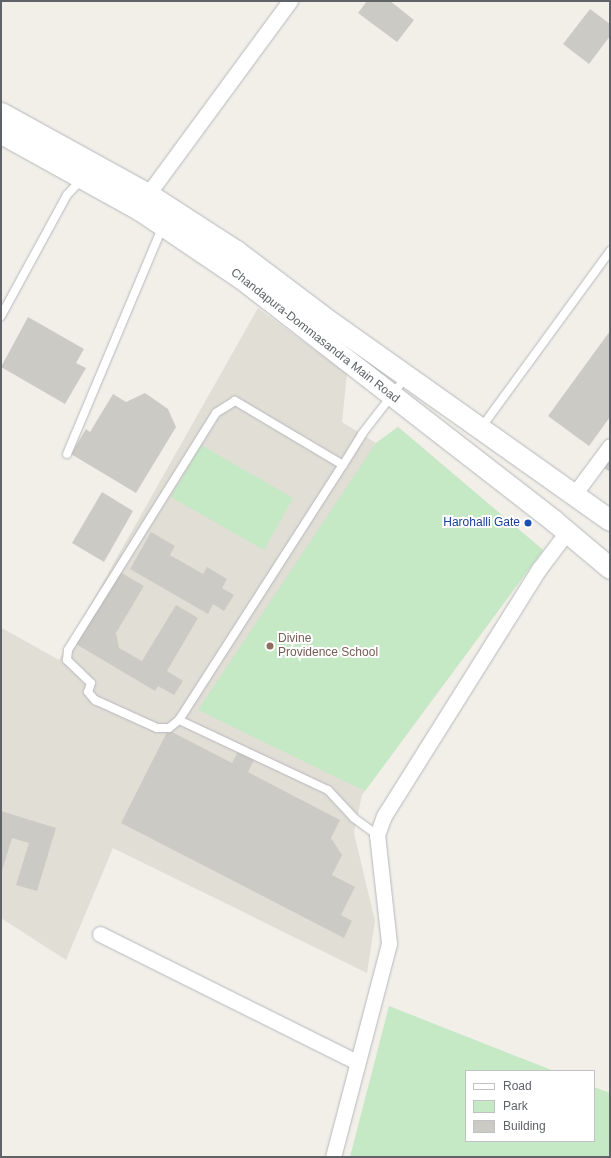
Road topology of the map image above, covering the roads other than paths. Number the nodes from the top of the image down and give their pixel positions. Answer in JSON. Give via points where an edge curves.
{"nodes":[{"id":1,"x":283,"y":3,"type":"edge"},
{"id":2,"x":1,"y":113,"type":"edge"},
{"id":3,"x":1,"y":133,"type":"edge"},
{"id":4,"x":84,"y":178,"type":"junction"},
{"id":5,"x":148,"y":194,"type":"junction"},
{"id":6,"x":168,"y":218,"type":"junction"},
{"id":7,"x":610,"y":251,"type":"edge"},
{"id":8,"x":1,"y":316,"type":"edge"},
{"id":9,"x":406,"y":377,"type":"junction"},
{"id":10,"x":392,"y":396,"type":"junction"},
{"id":11,"x":480,"y":430,"type":"junction"},
{"id":12,"x":610,"y":446,"type":"edge"},
{"id":13,"x":67,"y":454,"type":"dead end"},
{"id":14,"x":343,"y":465,"type":"junction"},
{"id":15,"x":573,"y":496,"type":"junction"},
{"id":16,"x":610,"y":520,"type":"edge"},
{"id":17,"x":567,"y":532,"type":"junction"},
{"id":18,"x":610,"y":568,"type":"edge"},
{"id":19,"x":179,"y":720,"type":"junction"},
{"id":20,"x":377,"y":835,"type":"junction"},
{"id":21,"x":100,"y":934,"type":"dead end"},
{"id":22,"x":357,"y":1062,"type":"junction"},
{"id":23,"x":333,"y":1157,"type":"edge"}],
"edges":[{"from":1,"to":5,"type":"street"},
{"from":2,"to":5,"type":"main road","name":"Chandapura-Dommasandra Main Road"},
{"from":3,"to":4,"type":"main road","name":"Chandapura-Dommasandra Main Road"},
{"from":4,"to":6,"type":"main road","name":"Chandapura-Dommasandra Main Road"},
{"from":4,"to":8,"type":"lane","via":[[67,195]]},
{"from":5,"to":6,"type":"main road","name":"Chandapura-Dommasandra Main Road"},
{"from":6,"to":9,"type":"main road","name":"Chandapura-Dommasandra Main Road","via":[[236,251]]},
{"from":6,"to":10,"type":"main road","name":"Chandapura-Dommasandra Main Road"},
{"from":6,"to":13,"type":"lane"},
{"from":7,"to":11,"type":"lane"},
{"from":9,"to":10,"type":"lane"},
{"from":9,"to":11,"type":"main road","name":"Chandapura-Dommasandra Main Road"},
{"from":10,"to":14,"type":"lane","via":[[362,434]]},
{"from":10,"to":17,"type":"main road","name":"Chandapura-Dommasandra Main Road"},
{"from":11,"to":15,"type":"main road","name":"Chandapura-Dommasandra Main Road"},
{"from":12,"to":15,"type":"street"},
{"from":14,"to":19,"type":"lane"},
{"from":14,"to":19,"type":"lane","via":[[235,401],[216,413],[68,650],[67,660],[91,683],[88,692],[95,700],[157,728],[169,728]]},
{"from":15,"to":16,"type":"main road","name":"Chandapura-Dommasandra Main Road"},
{"from":17,"to":18,"type":"main road","name":"Chandapura-Dommasandra Main Road"},
{"from":17,"to":20,"type":"street","via":[[530,582],[384,816]]},
{"from":19,"to":20,"type":"lane","via":[[328,790],[354,818]]},
{"from":20,"to":22,"type":"street","via":[[389,943]]},
{"from":21,"to":22,"type":"street"},
{"from":22,"to":23,"type":"street"}]}
